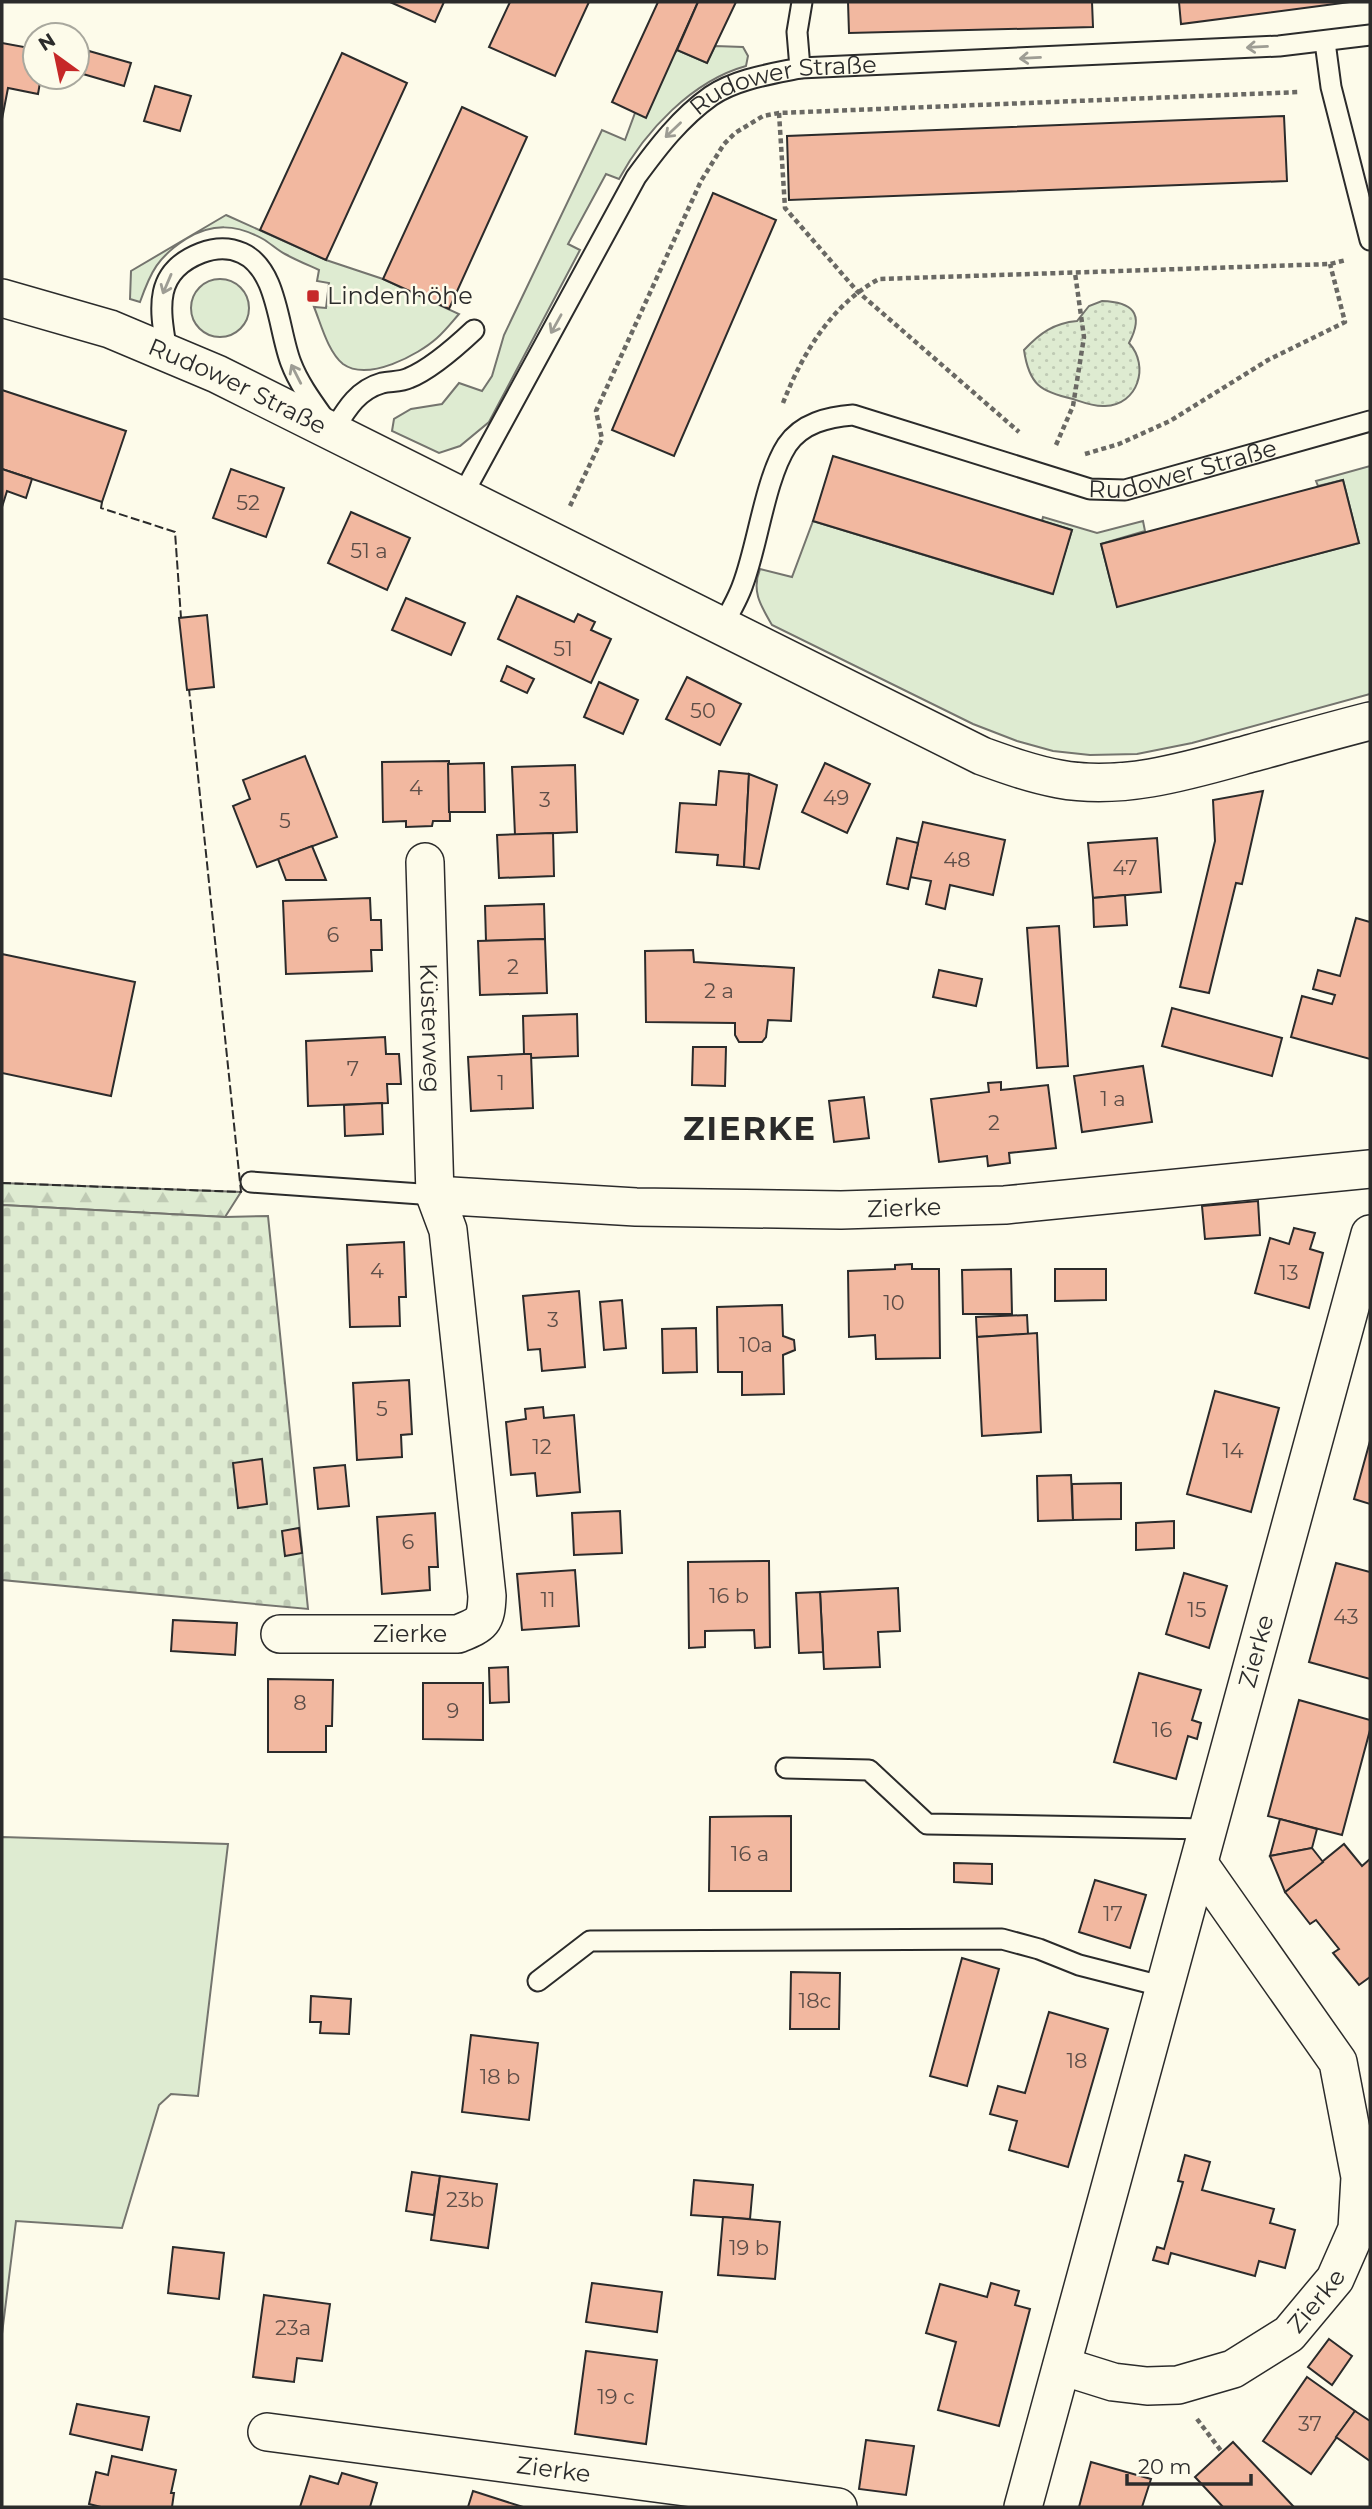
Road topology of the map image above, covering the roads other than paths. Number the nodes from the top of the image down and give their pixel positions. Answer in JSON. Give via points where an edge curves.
{"nodes":[{"id":1,"x":802,"y":2,"type":"edge"},
{"id":2,"x":1370,"y":35,"type":"edge"},
{"id":3,"x":1325,"y":42,"type":"junction"},
{"id":4,"x":800,"y":68,"type":"junction"},
{"id":5,"x":1370,"y":240,"type":"edge"},
{"id":6,"x":2,"y":298,"type":"edge"},
{"id":7,"x":474,"y":330,"type":"dead end"},
{"id":8,"x":167,"y":352,"type":"junction"},
{"id":9,"x":1370,"y":421,"type":"edge"},
{"id":10,"x":333,"y":431,"type":"junction"},
{"id":11,"x":462,"y":496,"type":"junction"},
{"id":12,"x":721,"y":628,"type":"junction"},
{"id":13,"x":1370,"y":720,"type":"edge"},
{"id":14,"x":425,"y":862,"type":"dead end"},
{"id":15,"x":1370,"y":1169,"type":"edge"},
{"id":16,"x":251,"y":1182,"type":"dead end"},
{"id":17,"x":435,"y":1195,"type":"junction"},
{"id":18,"x":1370,"y":1234,"type":"edge"},
{"id":19,"x":280,"y":1634,"type":"dead end"},
{"id":20,"x":786,"y":1769,"type":"dead end"},
{"id":21,"x":1208,"y":1829,"type":"junction"},
{"id":22,"x":1199,"y":1864,"type":"junction"},
{"id":23,"x":538,"y":1981,"type":"dead end"},
{"id":24,"x":1165,"y":1987,"type":"junction"},
{"id":25,"x":1365,"y":2177,"type":"edge"},
{"id":26,"x":1062,"y":2366,"type":"junction"},
{"id":27,"x":267,"y":2432,"type":"dead end"},
{"id":28,"x":838,"y":2507,"type":"edge"},
{"id":29,"x":1023,"y":2507,"type":"edge"}],
"edges":[{"from":1,"to":4,"type":"lane","via":[[797,32]]},
{"from":2,"to":3,"type":"lane","name":"Rudower Straße"},
{"from":3,"to":4,"type":"lane","name":"Rudower Straße","one_way":true},
{"from":3,"to":5,"type":"lane","via":[[1338,118]]},
{"from":4,"to":11,"type":"lane","name":"Rudower Straße","one_way":true,"via":[[713,95],[665,138],[636,177]]},
{"from":6,"to":8,"type":"street","name":"Rudower Straße","via":[[110,328]]},
{"from":7,"to":10,"type":"lane","via":[[409,379],[362,392]]},
{"from":8,"to":10,"type":"street","name":"Rudower Straße"},
{"from":10,"to":8,"type":"lane","one_way":true,"via":[[290,362],[272,292],[260,266],[244,253],[227,248],[208,250],[186,258],[169,275],[161,316]]},
{"from":9,"to":12,"type":"lane","name":"Rudower Straße","via":[[1125,490],[1090,489],[1047,466],[853,415],[828,417],[788,443],[777,466],[743,586]]},
{"from":10,"to":11,"type":"street","name":"Rudower Straße"},
{"from":11,"to":12,"type":"street","name":"Rudower Straße"},
{"from":12,"to":13,"type":"street","name":"Rudower Straße","via":[[982,756],[1060,779],[1152,778]]},
{"from":14,"to":17,"type":"street","name":"Küsterweg"},
{"from":15,"to":17,"type":"street","name":"Zierke","via":[[1005,1205],[841,1210],[636,1207]]},
{"from":16,"to":17,"type":"lane","name":"Zierke"},
{"from":17,"to":19,"type":"street","name":"Zierke","via":[[448,1230],[487,1614],[477,1626],[458,1634]]},
{"from":18,"to":21,"type":"street","name":"Zierke"},
{"from":20,"to":21,"type":"lane","via":[[869,1770],[927,1824]]},
{"from":21,"to":22,"type":"street","name":"Zierke"},
{"from":22,"to":24,"type":"street","name":"Zierke"},
{"from":22,"to":25,"type":"street","name":"Zierke","via":[[1338,2062]]},
{"from":23,"to":24,"type":"lane","via":[[590,1941],[1002,1939]]},
{"from":24,"to":26,"type":"street","name":"Zierke"},
{"from":25,"to":26,"type":"street","name":"Zierke","via":[[1357,2229],[1335,2279],[1289,2334],[1233,2369],[1178,2385],[1147,2386],[1113,2382]]},
{"from":26,"to":29,"type":"street","name":"Zierke"},
{"from":27,"to":28,"type":"street","name":"Zierke"}]}
